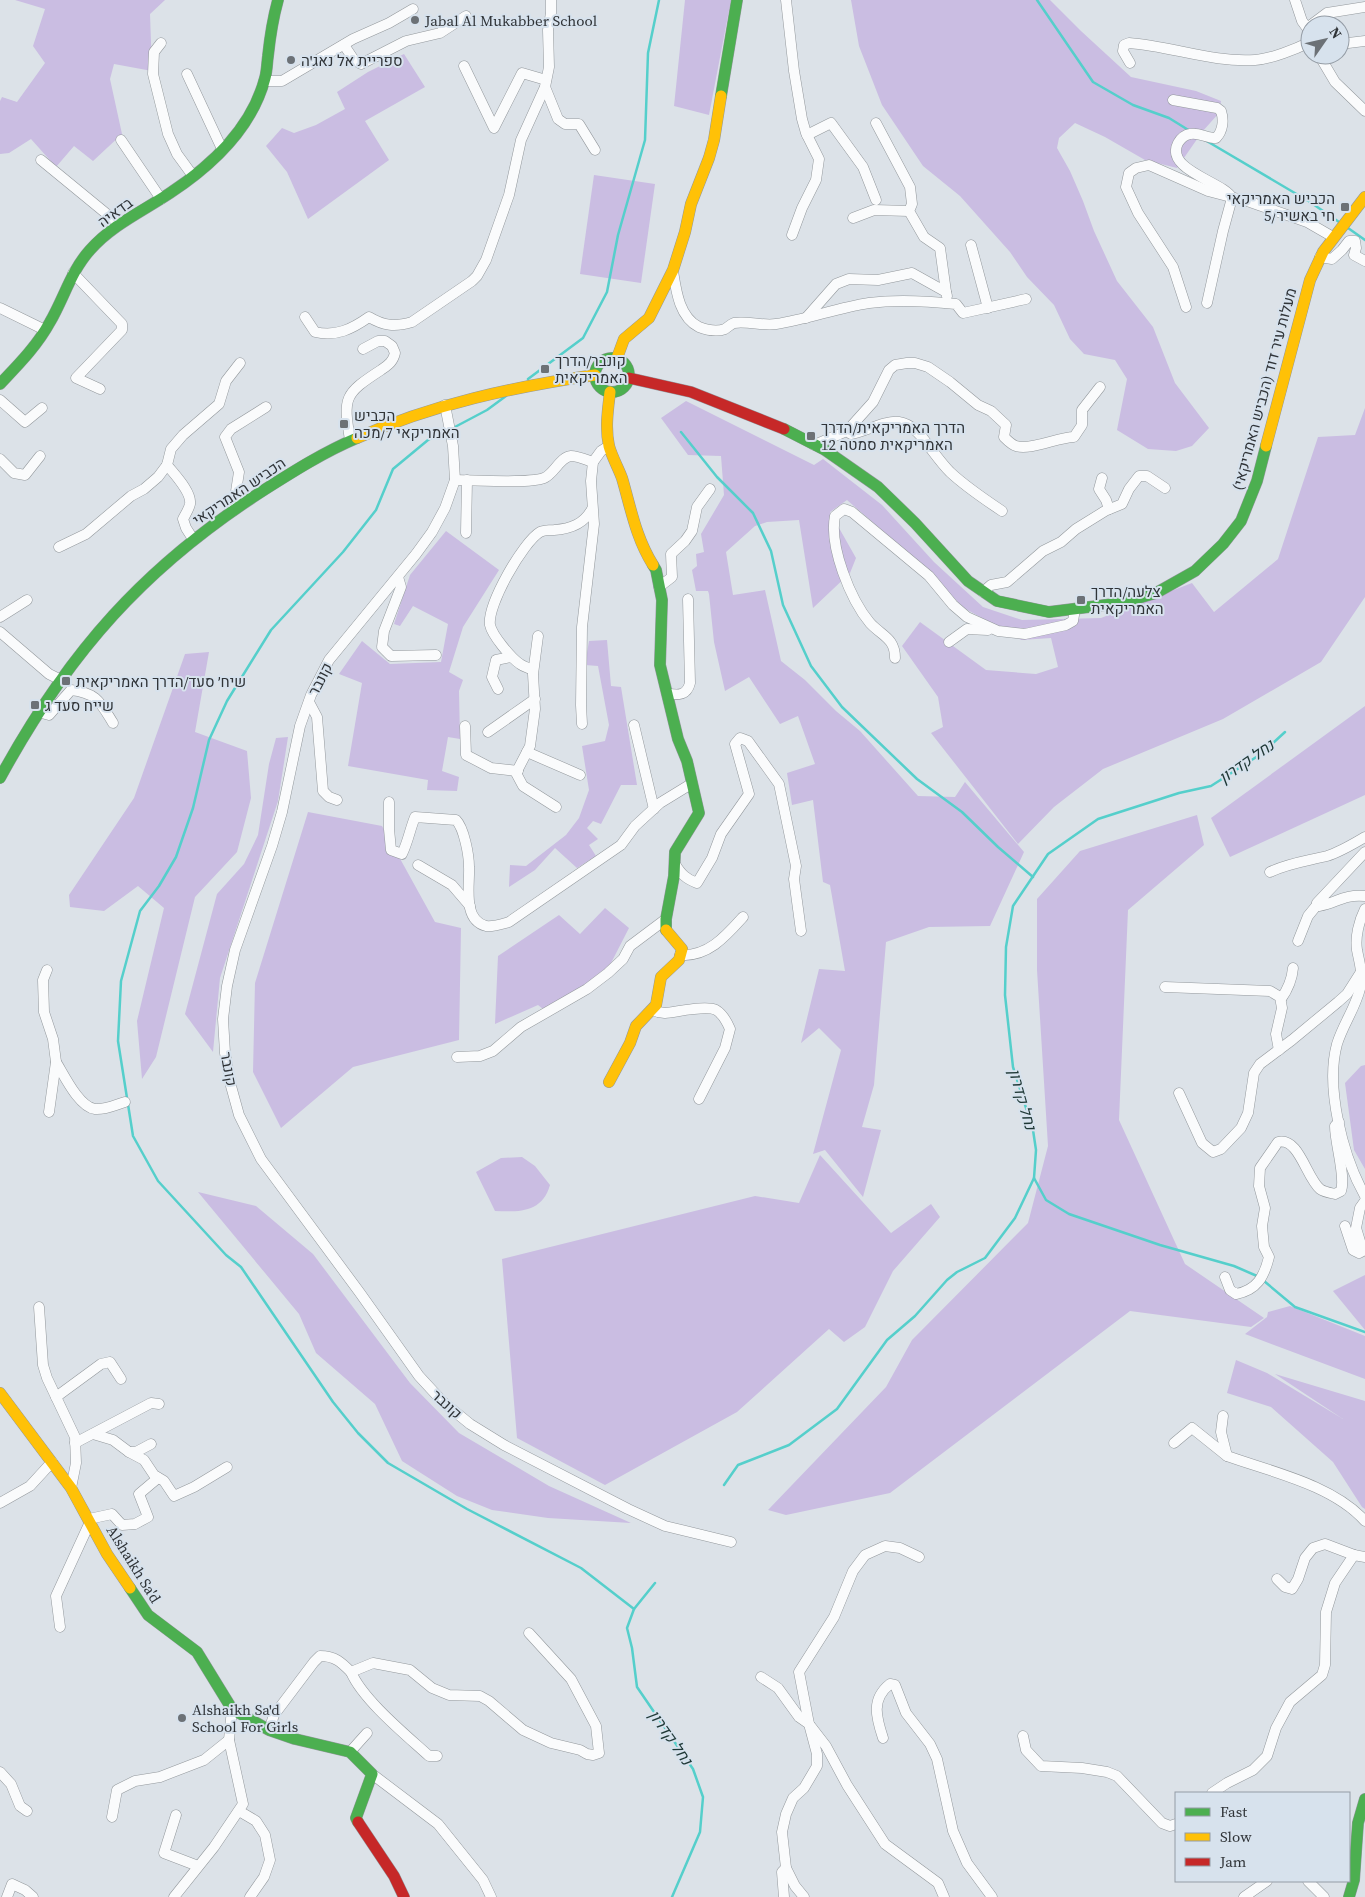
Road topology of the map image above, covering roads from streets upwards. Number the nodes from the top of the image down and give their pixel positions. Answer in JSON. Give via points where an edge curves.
{"nodes":[{"id":1,"x":278,"y":0,"type":"edge"},
{"id":2,"x":551,"y":0,"type":"edge"},
{"id":3,"x":737,"y":0,"type":"edge"},
{"id":4,"x":786,"y":0,"type":"edge"},
{"id":5,"x":1295,"y":0,"type":"edge"},
{"id":6,"x":1365,"y":6,"type":"edge"},
{"id":7,"x":413,"y":8,"type":"dead end"},
{"id":8,"x":1300,"y":15,"type":"edge"},
{"id":9,"x":1324,"y":15,"type":"edge"},
{"id":10,"x":466,"y":16,"type":"dead end"},
{"id":11,"x":1365,"y":41,"type":"edge"},
{"id":12,"x":162,"y":43,"type":"dead end"},
{"id":13,"x":1350,"y":43,"type":"edge"},
{"id":14,"x":344,"y":45,"type":"junction"},
{"id":15,"x":1300,"y":46,"type":"edge"},
{"id":16,"x":1130,"y":63,"type":"dead end"},
{"id":17,"x":1325,"y":65,"type":"edge"},
{"id":18,"x":464,"y":66,"type":"dead end"},
{"id":19,"x":187,"y":74,"type":"dead end"},
{"id":20,"x":264,"y":81,"type":"junction"},
{"id":21,"x":546,"y":83,"type":"junction"},
{"id":22,"x":1173,"y":100,"type":"dead end"},
{"id":23,"x":1365,"y":111,"type":"edge"},
{"id":24,"x":876,"y":123,"type":"dead end"},
{"id":25,"x":807,"y":134,"type":"junction"},
{"id":26,"x":121,"y":140,"type":"dead end"},
{"id":27,"x":222,"y":150,"type":"junction"},
{"id":28,"x":595,"y":150,"type":"dead end"},
{"id":29,"x":41,"y":160,"type":"dead end"},
{"id":30,"x":193,"y":176,"type":"junction"},
{"id":31,"x":1365,"y":197,"type":"edge"},
{"id":32,"x":1232,"y":198,"type":"junction"},
{"id":33,"x":161,"y":199,"type":"junction"},
{"id":34,"x":876,"y":200,"type":"dead end"},
{"id":35,"x":909,"y":211,"type":"junction"},
{"id":36,"x":852,"y":218,"type":"dead end"},
{"id":37,"x":120,"y":224,"type":"junction"},
{"id":38,"x":792,"y":235,"type":"dead end"},
{"id":39,"x":1333,"y":237,"type":"junction"},
{"id":40,"x":971,"y":245,"type":"dead end"},
{"id":41,"x":1320,"y":257,"type":"junction"},
{"id":42,"x":1365,"y":261,"type":"edge"},
{"id":43,"x":672,"y":270,"type":"junction"},
{"id":44,"x":73,"y":273,"type":"junction"},
{"id":45,"x":946,"y":292,"type":"junction"},
{"id":46,"x":1026,"y":299,"type":"dead end"},
{"id":47,"x":1207,"y":303,"type":"dead end"},
{"id":48,"x":948,"y":304,"type":"junction"},
{"id":49,"x":1186,"y":307,"type":"dead end"},
{"id":50,"x":0,"y":308,"type":"edge"},
{"id":51,"x":988,"y":308,"type":"junction"},
{"id":52,"x":305,"y":317,"type":"dead end"},
{"id":53,"x":806,"y":318,"type":"junction"},
{"id":54,"x":45,"y":330,"type":"junction"},
{"id":55,"x":363,"y":349,"type":"dead end"},
{"id":56,"x":617,"y":358,"type":"junction"},
{"id":57,"x":240,"y":363,"type":"dead end"},
{"id":58,"x":595,"y":374,"type":"junction"},
{"id":59,"x":629,"y":378,"type":"junction"},
{"id":60,"x":0,"y":384,"type":"edge"},
{"id":61,"x":1100,"y":387,"type":"dead end"},
{"id":62,"x":100,"y":389,"type":"dead end"},
{"id":63,"x":610,"y":392,"type":"junction"},
{"id":64,"x":0,"y":400,"type":"edge"},
{"id":65,"x":445,"y":404,"type":"junction"},
{"id":66,"x":266,"y":407,"type":"dead end"},
{"id":67,"x":42,"y":408,"type":"dead end"},
{"id":68,"x":847,"y":431,"type":"junction"},
{"id":69,"x":350,"y":440,"type":"junction"},
{"id":70,"x":814,"y":445,"type":"junction"},
{"id":71,"x":609,"y":446,"type":"junction"},
{"id":72,"x":40,"y":456,"type":"dead end"},
{"id":73,"x":0,"y":459,"type":"edge"},
{"id":74,"x":593,"y":462,"type":"junction"},
{"id":75,"x":167,"y":465,"type":"junction"},
{"id":76,"x":1102,"y":478,"type":"dead end"},
{"id":77,"x":455,"y":480,"type":"junction"},
{"id":78,"x":467,"y":480,"type":"junction"},
{"id":79,"x":1165,"y":488,"type":"dead end"},
{"id":80,"x":710,"y":489,"type":"dead end"},
{"id":81,"x":592,"y":509,"type":"junction"},
{"id":82,"x":1109,"y":509,"type":"junction"},
{"id":83,"x":233,"y":511,"type":"junction"},
{"id":84,"x":1002,"y":511,"type":"dead end"},
{"id":85,"x":466,"y":533,"type":"dead end"},
{"id":86,"x":194,"y":539,"type":"junction"},
{"id":87,"x":58,"y":547,"type":"dead end"},
{"id":88,"x":398,"y":577,"type":"junction"},
{"id":89,"x":659,"y":587,"type":"junction"},
{"id":90,"x":983,"y":592,"type":"junction"},
{"id":91,"x":688,"y":599,"type":"dead end"},
{"id":92,"x":27,"y":600,"type":"dead end"},
{"id":93,"x":1075,"y":609,"type":"junction"},
{"id":94,"x":0,"y":617,"type":"edge"},
{"id":95,"x":998,"y":631,"type":"junction"},
{"id":96,"x":0,"y":632,"type":"edge"},
{"id":97,"x":538,"y":636,"type":"dead end"},
{"id":98,"x":948,"y":642,"type":"dead end"},
{"id":99,"x":436,"y":655,"type":"dead end"},
{"id":100,"x":511,"y":657,"type":"junction"},
{"id":101,"x":895,"y":658,"type":"dead end"},
{"id":102,"x":533,"y":670,"type":"junction"},
{"id":103,"x":59,"y":679,"type":"junction"},
{"id":104,"x":498,"y":689,"type":"dead end"},
{"id":105,"x":667,"y":693,"type":"junction"},
{"id":106,"x":535,"y":699,"type":"junction"},
{"id":107,"x":309,"y":702,"type":"junction"},
{"id":108,"x":38,"y":712,"type":"junction"},
{"id":109,"x":113,"y":723,"type":"dead end"},
{"id":110,"x":582,"y":724,"type":"dead end"},
{"id":111,"x":634,"y":725,"type":"dead end"},
{"id":112,"x":465,"y":726,"type":"dead end"},
{"id":113,"x":488,"y":732,"type":"dead end"},
{"id":114,"x":527,"y":752,"type":"junction"},
{"id":115,"x":518,"y":771,"type":"junction"},
{"id":116,"x":580,"y":775,"type":"dead end"},
{"id":117,"x":0,"y":778,"type":"edge"},
{"id":118,"x":692,"y":784,"type":"junction"},
{"id":119,"x":337,"y":800,"type":"dead end"},
{"id":120,"x":389,"y":802,"type":"dead end"},
{"id":121,"x":556,"y":807,"type":"dead end"},
{"id":122,"x":654,"y":809,"type":"junction"},
{"id":123,"x":1365,"y":836,"type":"edge"},
{"id":124,"x":1365,"y":852,"type":"edge"},
{"id":125,"x":675,"y":864,"type":"junction"},
{"id":126,"x":418,"y":865,"type":"dead end"},
{"id":127,"x":1270,"y":872,"type":"dead end"},
{"id":128,"x":1365,"y":896,"type":"edge"},
{"id":129,"x":1318,"y":905,"type":"junction"},
{"id":130,"x":470,"y":906,"type":"junction"},
{"id":131,"x":1365,"y":910,"type":"edge"},
{"id":132,"x":743,"y":917,"type":"dead end"},
{"id":133,"x":666,"y":919,"type":"junction"},
{"id":134,"x":801,"y":932,"type":"dead end"},
{"id":135,"x":1298,"y":941,"type":"dead end"},
{"id":136,"x":680,"y":955,"type":"junction"},
{"id":137,"x":1293,"y":968,"type":"dead end"},
{"id":138,"x":46,"y":970,"type":"dead end"},
{"id":139,"x":1361,"y":972,"type":"junction"},
{"id":140,"x":1165,"y":987,"type":"dead end"},
{"id":141,"x":1281,"y":999,"type":"junction"},
{"id":142,"x":653,"y":1010,"type":"junction"},
{"id":143,"x":1279,"y":1050,"type":"junction"},
{"id":144,"x":457,"y":1057,"type":"dead end"},
{"id":145,"x":56,"y":1062,"type":"junction"},
{"id":146,"x":609,"y":1082,"type":"dead end"},
{"id":147,"x":1179,"y":1093,"type":"dead end"},
{"id":148,"x":699,"y":1099,"type":"dead end"},
{"id":149,"x":125,"y":1102,"type":"dead end"},
{"id":150,"x":49,"y":1112,"type":"dead end"},
{"id":151,"x":1339,"y":1122,"type":"junction"},
{"id":152,"x":1365,"y":1196,"type":"edge"},
{"id":153,"x":1365,"y":1201,"type":"edge"},
{"id":154,"x":1345,"y":1226,"type":"dead end"},
{"id":155,"x":1225,"y":1278,"type":"dead end"},
{"id":156,"x":39,"y":1307,"type":"dead end"},
{"id":157,"x":121,"y":1379,"type":"dead end"},
{"id":158,"x":0,"y":1394,"type":"edge"},
{"id":159,"x":56,"y":1397,"type":"junction"},
{"id":160,"x":159,"y":1404,"type":"dead end"},
{"id":161,"x":1223,"y":1416,"type":"dead end"},
{"id":162,"x":93,"y":1434,"type":"junction"},
{"id":163,"x":75,"y":1443,"type":"junction"},
{"id":164,"x":1174,"y":1443,"type":"dead end"},
{"id":165,"x":151,"y":1444,"type":"dead end"},
{"id":166,"x":129,"y":1452,"type":"junction"},
{"id":167,"x":1227,"y":1456,"type":"junction"},
{"id":168,"x":52,"y":1462,"type":"junction"},
{"id":169,"x":227,"y":1466,"type":"dead end"},
{"id":170,"x":158,"y":1478,"type":"junction"},
{"id":171,"x":70,"y":1488,"type":"junction"},
{"id":172,"x":0,"y":1503,"type":"edge"},
{"id":173,"x":90,"y":1520,"type":"junction"},
{"id":174,"x":1365,"y":1521,"type":"edge"},
{"id":175,"x":732,"y":1542,"type":"dead end"},
{"id":176,"x":1354,"y":1555,"type":"junction"},
{"id":177,"x":919,"y":1557,"type":"dead end"},
{"id":178,"x":1365,"y":1557,"type":"edge"},
{"id":179,"x":1277,"y":1579,"type":"dead end"},
{"id":180,"x":60,"y":1627,"type":"dead end"},
{"id":181,"x":529,"y":1633,"type":"dead end"},
{"id":182,"x":351,"y":1672,"type":"junction"},
{"id":183,"x":761,"y":1677,"type":"dead end"},
{"id":184,"x":232,"y":1709,"type":"junction"},
{"id":185,"x":808,"y":1724,"type":"junction"},
{"id":186,"x":270,"y":1730,"type":"junction"},
{"id":187,"x":367,"y":1733,"type":"dead end"},
{"id":188,"x":1024,"y":1736,"type":"dead end"},
{"id":189,"x":883,"y":1738,"type":"dead end"},
{"id":190,"x":229,"y":1740,"type":"junction"},
{"id":191,"x":350,"y":1752,"type":"junction"},
{"id":192,"x":437,"y":1756,"type":"dead end"},
{"id":193,"x":0,"y":1772,"type":"edge"},
{"id":194,"x":372,"y":1774,"type":"junction"},
{"id":195,"x":1214,"y":1792,"type":"edge"},
{"id":196,"x":1365,"y":1799,"type":"edge"},
{"id":197,"x":27,"y":1811,"type":"dead end"},
{"id":198,"x":239,"y":1812,"type":"junction"},
{"id":199,"x":176,"y":1815,"type":"dead end"},
{"id":200,"x":112,"y":1817,"type":"dead end"},
{"id":201,"x":1175,"y":1824,"type":"edge"},
{"id":202,"x":198,"y":1866,"type":"junction"},
{"id":203,"x":786,"y":1868,"type":"junction"},
{"id":204,"x":1266,"y":1882,"type":"edge"},
{"id":205,"x":1309,"y":1882,"type":"edge"},
{"id":206,"x":7,"y":1897,"type":"edge"},
{"id":207,"x":33,"y":1897,"type":"edge"},
{"id":208,"x":174,"y":1897,"type":"edge"},
{"id":209,"x":250,"y":1897,"type":"edge"},
{"id":210,"x":404,"y":1897,"type":"edge"},
{"id":211,"x":491,"y":1897,"type":"edge"},
{"id":212,"x":784,"y":1897,"type":"edge"},
{"id":213,"x":804,"y":1897,"type":"edge"},
{"id":214,"x":944,"y":1897,"type":"edge"},
{"id":215,"x":992,"y":1897,"type":"edge"},
{"id":216,"x":1244,"y":1897,"type":"edge"},
{"id":217,"x":1324,"y":1897,"type":"edge"},
{"id":218,"x":1348,"y":1897,"type":"edge"}],
"edges":[{"from":1,"to":20,"type":"street","name":"בדאיה"},
{"from":2,"to":21,"type":"street"},
{"from":3,"to":43,"type":"street","via":[[714,140]]},
{"from":4,"to":25,"type":"street","via":[[794,71]]},
{"from":5,"to":8,"type":"street"},
{"from":6,"to":9,"type":"street"},
{"from":7,"to":14,"type":"street"},
{"from":10,"to":14,"type":"street","via":[[440,33],[406,41],[361,64],[354,60]]},
{"from":11,"to":13,"type":"street"},
{"from":12,"to":30,"type":"street","via":[[154,52],[153,74],[168,134]]},
{"from":14,"to":20,"type":"street","via":[[282,81]]},
{"from":15,"to":16,"type":"street","via":[[1257,60],[1212,57],[1129,43],[1124,45],[1123,51]]},
{"from":17,"to":23,"type":"street","via":[[1336,82]]},
{"from":18,"to":21,"type":"street","via":[[494,128],[522,73]]},
{"from":19,"to":27,"type":"street"},
{"from":20,"to":27,"type":"street","name":"בדאיה","via":[[253,110]]},
{"from":21,"to":28,"type":"street","via":[[558,120],[565,124],[579,124]]},
{"from":21,"to":52,"type":"street","via":[[521,140],[509,195],[478,276],[412,322],[400,326],[381,324],[369,317],[357,326],[326,335],[315,332]]},
{"from":22,"to":32,"type":"street","via":[[1221,110],[1222,126],[1216,138],[1188,134],[1179,141],[1175,152],[1183,164]]},
{"from":24,"to":35,"type":"street","via":[[910,186],[912,204]]},
{"from":25,"to":34,"type":"street","via":[[832,123],[864,167]]},
{"from":25,"to":38,"type":"street","via":[[819,159],[818,170]]},
{"from":26,"to":33,"type":"street"},
{"from":27,"to":30,"type":"street","name":"בדאיה"},
{"from":29,"to":37,"type":"street"},
{"from":30,"to":33,"type":"street","name":"בדאיה"},
{"from":31,"to":39,"type":"street","name":"מעלות עיר דוד (הכביש האמריקאי)"},
{"from":32,"to":39,"type":"street","via":[[1307,222]]},
{"from":32,"to":47,"type":"street"},
{"from":32,"to":49,"type":"street","via":[[1149,165],[1129,173],[1126,188],[1173,268]]},
{"from":33,"to":37,"type":"street","name":"בדאיה"},
{"from":35,"to":36,"type":"street","via":[[874,210]]},
{"from":35,"to":45,"type":"street","via":[[924,237],[940,248]]},
{"from":37,"to":44,"type":"street","name":"בדאיה","via":[[91,249]]},
{"from":39,"to":41,"type":"street","name":"מעלות עיר דוד (הכביש האמריקאי)"},
{"from":40,"to":51,"type":"street"},
{"from":41,"to":42,"type":"street","via":[[1332,259],[1350,241],[1355,241],[1354,255]]},
{"from":41,"to":93,"type":"street","name":"מעלות עיר דוד (הכביש האמריקאי)","via":[[1310,280],[1257,481],[1241,521],[1195,571],[1156,593],[1121,603]]},
{"from":43,"to":53,"type":"street","via":[[681,306],[689,319],[707,330],[719,331],[733,323],[774,324]]},
{"from":43,"to":56,"type":"street","via":[[650,318],[624,339]]},
{"from":44,"to":54,"type":"street","name":"בדאיה"},
{"from":44,"to":62,"type":"street","via":[[122,324],[122,330],[76,378]]},
{"from":45,"to":48,"type":"street"},
{"from":45,"to":53,"type":"street","via":[[912,273],[878,280],[850,280],[836,284]]},
{"from":46,"to":51,"type":"street"},
{"from":48,"to":51,"type":"street","via":[[956,304],[963,314]]},
{"from":48,"to":53,"type":"street","via":[[904,300],[871,303]]},
{"from":50,"to":54,"type":"street"},
{"from":54,"to":60,"type":"street","name":"בדאיה"},
{"from":55,"to":69,"type":"street","via":[[385,341],[395,353],[393,361],[356,387],[349,396],[346,407]]},
{"from":56,"to":58,"type":"street","via":[[602,361]]},
{"from":56,"to":59,"type":"street","via":[[625,363]]},
{"from":57,"to":75,"type":"street","via":[[226,381],[219,404],[183,435],[172,449]]},
{"from":58,"to":63,"type":"street","via":[[598,384]]},
{"from":58,"to":65,"type":"street","name":"הכביש האמריקאי","via":[[535,383]]},
{"from":59,"to":63,"type":"street","via":[[624,387]]},
{"from":59,"to":70,"type":"street","name":"מעלות עיר דוד (הכביש האמריקאי)","via":[[691,392],[776,425]]},
{"from":61,"to":68,"type":"street","via":[[1082,410],[1082,425],[1074,437],[1016,447],[1004,437],[1006,425],[991,412],[928,367],[907,363],[889,370],[873,402]]},
{"from":63,"to":71,"type":"street"},
{"from":64,"to":67,"type":"street","via":[[25,422]]},
{"from":65,"to":69,"type":"street","name":"הכביש האמריקאי"},
{"from":65,"to":77,"type":"street","name":"קונבר"},
{"from":66,"to":83,"type":"street","via":[[230,429],[225,436],[239,472]]},
{"from":68,"to":70,"type":"street"},
{"from":68,"to":84,"type":"street","via":[[859,433],[891,422],[910,426],[949,471]]},
{"from":69,"to":83,"type":"street","name":"הכביש האמריקאי","via":[[276,481]]},
{"from":70,"to":90,"type":"street","name":"מעלות עיר דוד (הכביש האמריקאי)","via":[[878,487],[968,581]]},
{"from":71,"to":74,"type":"street"},
{"from":71,"to":89,"type":"street","via":[[636,532],[656,570]]},
{"from":72,"to":73,"type":"street","via":[[25,475],[14,473]]},
{"from":74,"to":78,"type":"street","via":[[571,456],[544,478]]},
{"from":74,"to":81,"type":"street"},
{"from":75,"to":86,"type":"street","via":[[188,496],[190,503],[183,519]]},
{"from":75,"to":87,"type":"street","via":[[144,489],[124,501],[92,529]]},
{"from":76,"to":82,"type":"street","via":[[1099,489]]},
{"from":77,"to":78,"type":"street"},
{"from":77,"to":88,"type":"street","name":"קונבר","via":[[432,532]]},
{"from":78,"to":85,"type":"street"},
{"from":79,"to":82,"type":"street","via":[[1147,476],[1139,476],[1122,504]]},
{"from":80,"to":89,"type":"street","via":[[697,507],[692,531],[671,554],[672,577]]},
{"from":81,"to":100,"type":"street","via":[[588,516],[568,529],[538,533],[516,559],[491,612],[490,623]]},
{"from":81,"to":110,"type":"street","via":[[594,524],[582,627]]},
{"from":82,"to":90,"type":"street","via":[[1043,551],[1007,582],[991,585]]},
{"from":83,"to":86,"type":"street","name":"הכביש האמריקאי"},
{"from":86,"to":103,"type":"street","name":"הכביש האמריקאי","via":[[131,593]]},
{"from":88,"to":99,"type":"street","via":[[401,587],[384,631],[382,648],[391,656]]},
{"from":88,"to":107,"type":"street","name":"קונבר","via":[[329,660]]},
{"from":89,"to":105,"type":"street","via":[[662,600],[660,665]]},
{"from":90,"to":93,"type":"street","name":"מעלות עיר דוד (הכביש האמריקאי)","via":[[1020,607],[1050,612]]},
{"from":91,"to":105,"type":"street","via":[[690,683],[682,695]]},
{"from":92,"to":94,"type":"street"},
{"from":93,"to":95,"type":"street","via":[[1073,620],[1066,625],[1025,634]]},
{"from":95,"to":98,"type":"street","via":[[967,629]]},
{"from":95,"to":101,"type":"street","via":[[967,617],[929,576],[852,512],[844,509],[835,516],[834,524],[840,566],[869,621],[893,644]]},
{"from":96,"to":103,"type":"street","via":[[48,674]]},
{"from":97,"to":102,"type":"street"},
{"from":100,"to":102,"type":"street"},
{"from":100,"to":104,"type":"street","via":[[496,660],[492,677]]},
{"from":102,"to":106,"type":"street"},
{"from":103,"to":108,"type":"street","name":"הכביש האמריקאי"},
{"from":105,"to":118,"type":"street"},
{"from":106,"to":113,"type":"street"},
{"from":106,"to":114,"type":"street"},
{"from":107,"to":119,"type":"street","via":[[317,717],[323,791]]},
{"from":107,"to":175,"type":"street","name":"קונבר","via":[[300,726],[279,820],[226,986],[225,1053],[231,1086],[239,1115],[260,1159],[419,1376],[470,1424],[628,1509],[666,1526]]},
{"from":108,"to":109,"type":"street","via":[[49,715],[71,690],[86,692],[100,702]]},
{"from":108,"to":117,"type":"street","name":"הכביש האמריקאי"},
{"from":111,"to":122,"type":"street"},
{"from":112,"to":115,"type":"street","via":[[466,755],[490,768]]},
{"from":114,"to":115,"type":"street"},
{"from":114,"to":116,"type":"street"},
{"from":115,"to":121,"type":"street","via":[[516,773],[523,786]]},
{"from":118,"to":122,"type":"street"},
{"from":118,"to":125,"type":"street","via":[[699,813],[675,852]]},
{"from":120,"to":130,"type":"street","via":[[391,850],[399,854],[407,844],[415,817],[456,820],[461,825],[470,867]]},
{"from":122,"to":130,"type":"street","via":[[635,826],[621,845],[509,922],[486,926],[477,921]]},
{"from":123,"to":127,"type":"street","via":[[1327,856]]},
{"from":124,"to":129,"type":"street","via":[[1319,900]]},
{"from":125,"to":133,"type":"street"},
{"from":125,"to":134,"type":"street","via":[[686,879],[697,883],[721,834],[749,794],[735,744],[740,738],[748,741],[779,784],[796,866],[794,879]]},
{"from":126,"to":130,"type":"street","via":[[452,884]]},
{"from":128,"to":129,"type":"street","via":[[1354,895]]},
{"from":129,"to":135,"type":"street","via":[[1308,916]]},
{"from":131,"to":139,"type":"street","via":[[1358,927],[1356,948]]},
{"from":132,"to":136,"type":"street","via":[[718,943],[691,956]]},
{"from":133,"to":136,"type":"street","via":[[666,931],[682,949]]},
{"from":133,"to":144,"type":"street","via":[[630,946],[623,959],[587,989],[521,1027],[493,1051],[480,1056]]},
{"from":136,"to":142,"type":"street","via":[[661,978]]},
{"from":137,"to":141,"type":"street","via":[[1288,988]]},
{"from":138,"to":145,"type":"street","via":[[43,980],[44,1012]]},
{"from":139,"to":143,"type":"street","via":[[1338,1002]]},
{"from":139,"to":151,"type":"street","via":[[1362,983],[1344,1024],[1332,1064]]},
{"from":140,"to":141,"type":"street","via":[[1270,991]]},
{"from":141,"to":143,"type":"street","via":[[1276,1034]]},
{"from":142,"to":146,"type":"street","via":[[636,1026]]},
{"from":142,"to":148,"type":"street","via":[[665,1013],[709,1008],[725,1018],[730,1028],[726,1048]]},
{"from":143,"to":147,"type":"street","via":[[1260,1064],[1254,1073],[1248,1113],[1241,1128],[1216,1152],[1202,1143]]},
{"from":145,"to":149,"type":"street","via":[[79,1100],[92,1109],[106,1109]]},
{"from":145,"to":150,"type":"street"},
{"from":151,"to":152,"type":"street","via":[[1351,1166]]},
{"from":151,"to":155,"type":"street","via":[[1334,1126],[1343,1184],[1341,1191],[1335,1194],[1321,1189],[1291,1144],[1278,1142],[1260,1168],[1267,1264],[1256,1286],[1246,1292],[1236,1294],[1230,1290]]},
{"from":153,"to":154,"type":"street","via":[[1360,1208],[1356,1228],[1362,1251],[1359,1253],[1353,1250]]},
{"from":156,"to":159,"type":"street","via":[[43,1365]]},
{"from":157,"to":159,"type":"street","via":[[110,1362],[101,1364]]},
{"from":158,"to":168,"type":"street","name":"Alshaikh Sa'd"},
{"from":159,"to":163,"type":"street"},
{"from":160,"to":162,"type":"street","via":[[151,1403]]},
{"from":161,"to":167,"type":"street","via":[[1221,1432]]},
{"from":162,"to":163,"type":"street"},
{"from":162,"to":166,"type":"street","via":[[113,1440]]},
{"from":163,"to":171,"type":"street","via":[[76,1463]]},
{"from":164,"to":167,"type":"street","via":[[1192,1428]]},
{"from":165,"to":166,"type":"street"},
{"from":166,"to":170,"type":"street","via":[[144,1460]]},
{"from":167,"to":174,"type":"street","via":[[1319,1488],[1354,1508]]},
{"from":168,"to":171,"type":"street","name":"Alshaikh Sa'd"},
{"from":168,"to":172,"type":"street","via":[[30,1486]]},
{"from":169,"to":170,"type":"street","via":[[174,1496]]},
{"from":170,"to":173,"type":"street","via":[[138,1494],[148,1517],[130,1525],[122,1525],[112,1514]]},
{"from":171,"to":173,"type":"street","name":"Alshaikh Sa'd"},
{"from":173,"to":180,"type":"street","via":[[56,1596]]},
{"from":173,"to":184,"type":"street","name":"Alshaikh Sa'd","via":[[107,1554],[148,1614],[197,1652]]},
{"from":176,"to":178,"type":"street"},
{"from":176,"to":179,"type":"street","via":[[1325,1544],[1313,1548],[1305,1558],[1292,1589]]},
{"from":176,"to":195,"type":"street","via":[[1335,1583],[1326,1612],[1322,1675],[1290,1702],[1276,1728],[1267,1756],[1253,1770]]},
{"from":177,"to":185,"type":"street","via":[[900,1548],[885,1546],[865,1555],[853,1572],[834,1618],[800,1672]]},
{"from":181,"to":182,"type":"street","via":[[571,1679],[596,1726],[599,1753],[587,1754],[551,1743],[523,1730],[489,1700],[480,1696],[449,1695],[432,1688],[410,1670],[373,1663]]},
{"from":182,"to":186,"type":"street","via":[[339,1660],[320,1656],[274,1715]]},
{"from":182,"to":192,"type":"street","via":[[355,1683],[390,1720],[429,1756]]},
{"from":183,"to":185,"type":"street","via":[[778,1688],[798,1717]]},
{"from":184,"to":186,"type":"street","name":"Alshaikh Sa'd"},
{"from":184,"to":190,"type":"street"},
{"from":185,"to":203,"type":"street","via":[[817,1754],[817,1766],[786,1814],[782,1832]]},
{"from":185,"to":214,"type":"street","via":[[826,1746],[885,1844],[938,1883]]},
{"from":186,"to":191,"type":"street","name":"Alshaikh Sa'd"},
{"from":187,"to":191,"type":"street"},
{"from":188,"to":201,"type":"street","via":[[1026,1750],[1040,1766],[1082,1768],[1117,1776],[1162,1823]]},
{"from":189,"to":215,"type":"street","via":[[875,1709],[884,1689],[890,1684],[895,1685],[906,1713],[930,1744],[937,1759],[953,1831],[967,1863]]},
{"from":190,"to":198,"type":"street","via":[[242,1804]]},
{"from":190,"to":200,"type":"street","via":[[204,1760],[160,1777],[135,1780],[117,1790]]},
{"from":191,"to":194,"type":"street"},
{"from":193,"to":197,"type":"street","via":[[11,1784],[20,1806]]},
{"from":194,"to":210,"type":"street","via":[[356,1818],[397,1879]]},
{"from":194,"to":211,"type":"street","via":[[438,1824],[483,1880]]},
{"from":196,"to":218,"type":"street","via":[[1358,1823],[1354,1880]]},
{"from":198,"to":202,"type":"street"},
{"from":198,"to":209,"type":"street","via":[[256,1821],[265,1835],[270,1860],[264,1877]]},
{"from":199,"to":202,"type":"street","via":[[164,1853]]},
{"from":202,"to":208,"type":"street"},
{"from":203,"to":212,"type":"street","via":[[782,1872]]},
{"from":203,"to":213,"type":"street"},
{"from":204,"to":216,"type":"street"},
{"from":205,"to":217,"type":"street"},
{"from":206,"to":207,"type":"street","via":[[12,1884]]}]}
